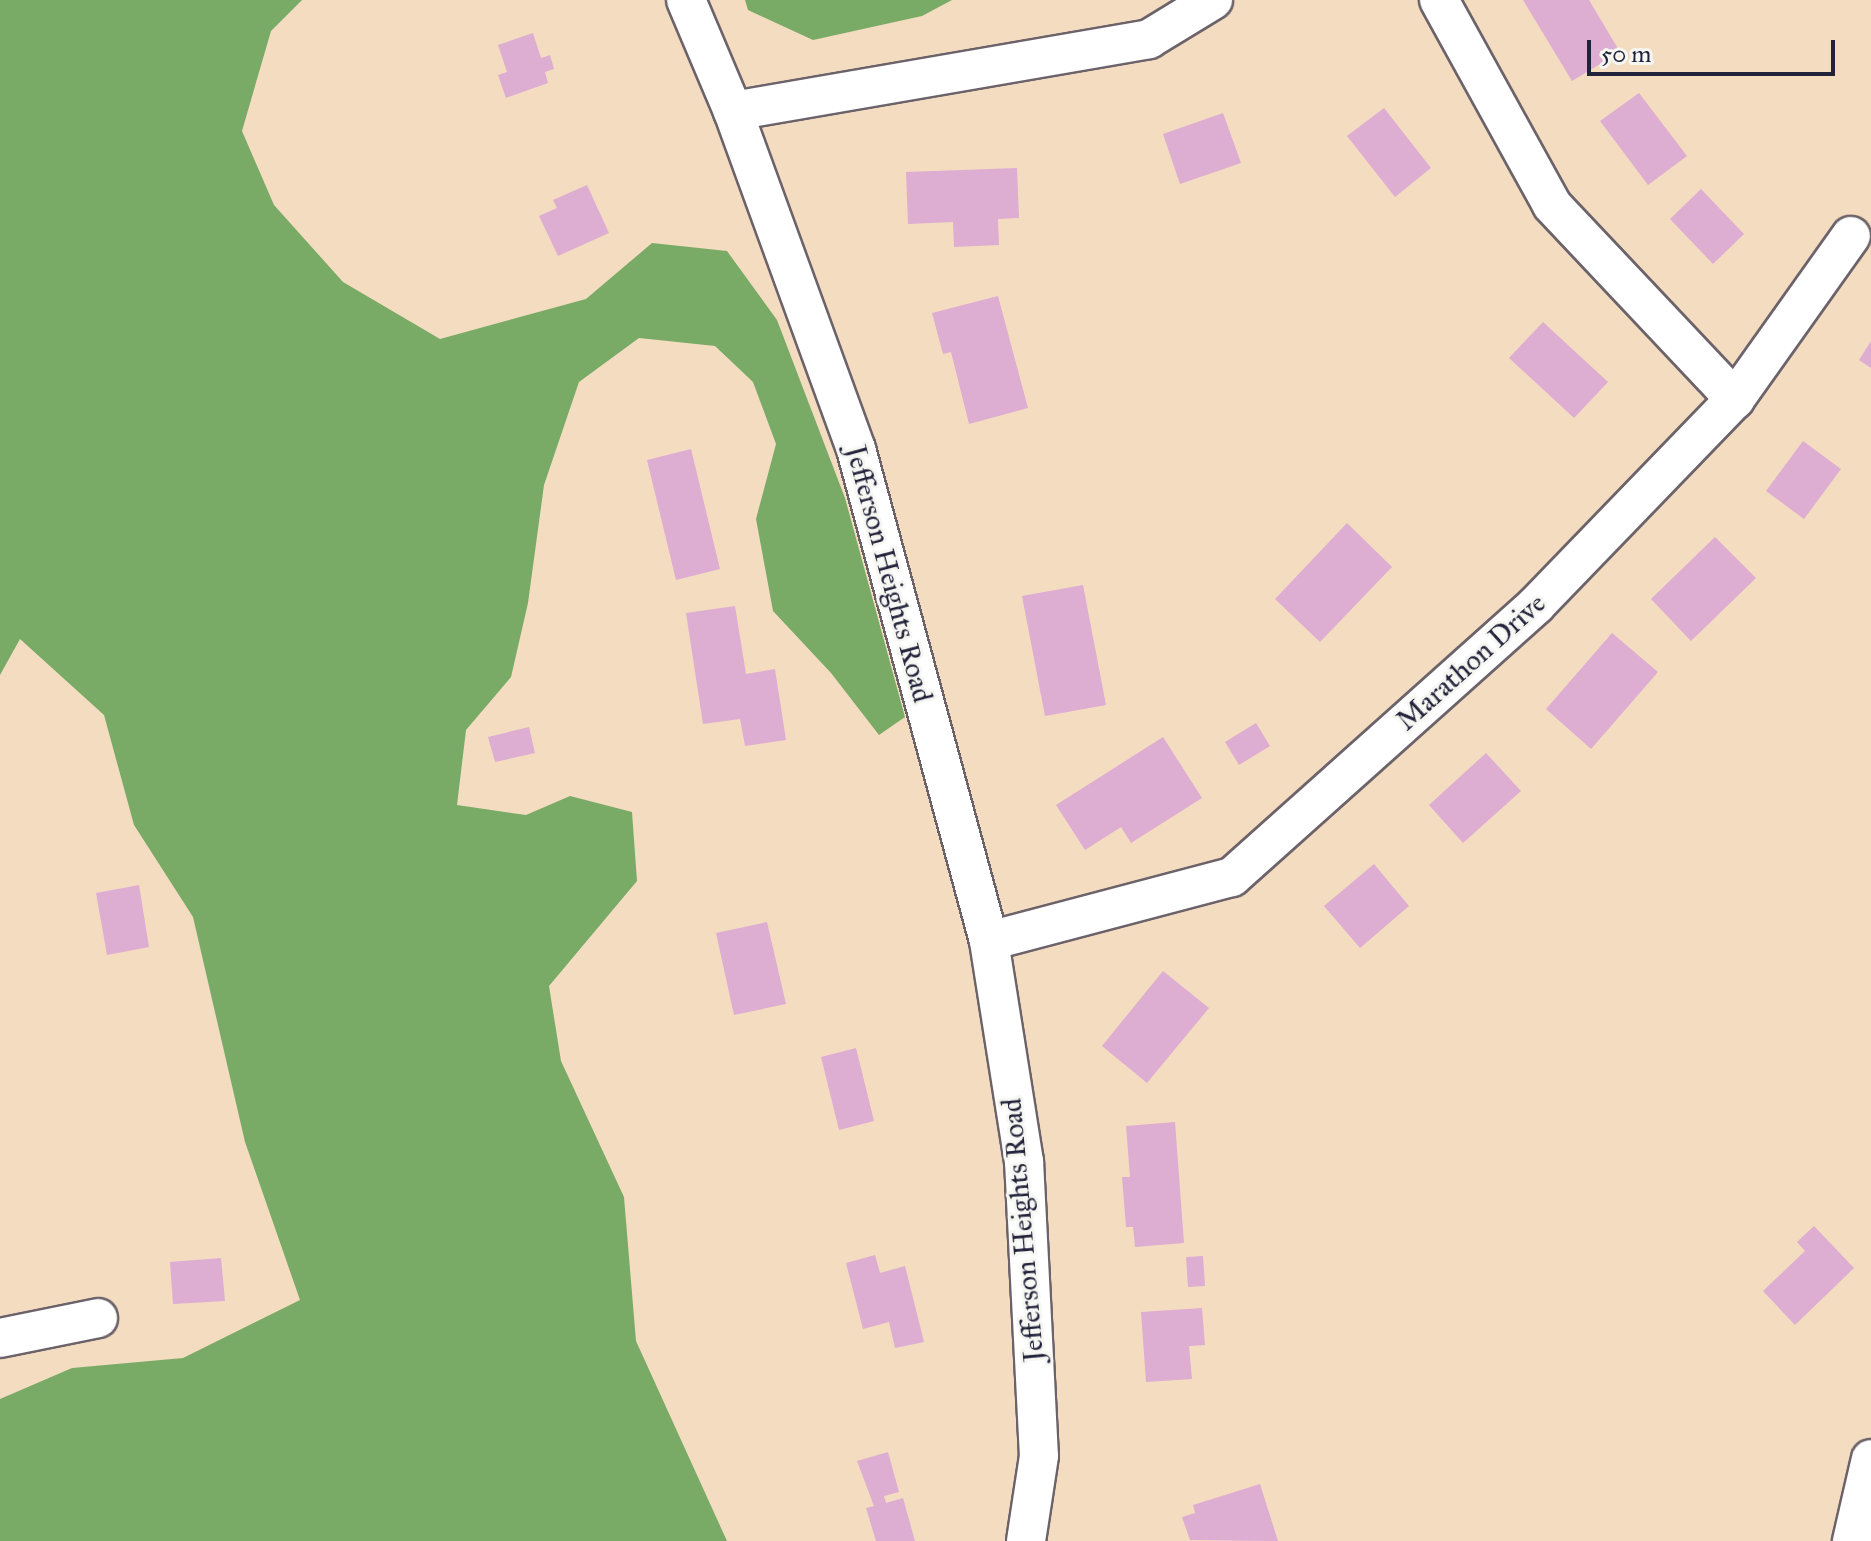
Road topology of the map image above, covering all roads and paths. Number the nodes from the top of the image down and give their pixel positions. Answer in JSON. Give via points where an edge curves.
{"nodes":[{"id":1,"x":686,"y":0,"type":"edge"},
{"id":2,"x":1213,"y":0,"type":"edge"},
{"id":3,"x":1439,"y":0,"type":"edge"},
{"id":4,"x":733,"y":111,"type":"junction"},
{"id":5,"x":1851,"y":236,"type":"dead end"},
{"id":6,"x":1735,"y":399,"type":"junction"},
{"id":7,"x":989,"y":941,"type":"junction"},
{"id":8,"x":98,"y":1318,"type":"dead end"},
{"id":9,"x":0,"y":1338,"type":"edge"},
{"id":10,"x":1871,"y":1459,"type":"edge"},
{"id":11,"x":1026,"y":1541,"type":"edge"},
{"id":12,"x":1852,"y":1541,"type":"edge"}],
"edges":[{"from":1,"to":4,"type":"street","name":"Jefferson Heights Road"},
{"from":2,"to":4,"type":"street","via":[[1149,39]]},
{"from":3,"to":6,"type":"street","via":[[1552,205]]},
{"from":4,"to":7,"type":"street","name":"Jefferson Heights Road","via":[[856,449]]},
{"from":5,"to":6,"type":"street","name":"Marathon Drive"},
{"from":6,"to":7,"type":"street","name":"Marathon Drive","via":[[1536,605],[1232,877]]},
{"from":7,"to":11,"type":"street","name":"Jefferson Heights Road","via":[[1025,1177],[1039,1456]]},
{"from":8,"to":9,"type":"street"},
{"from":10,"to":12,"type":"street"}]}
